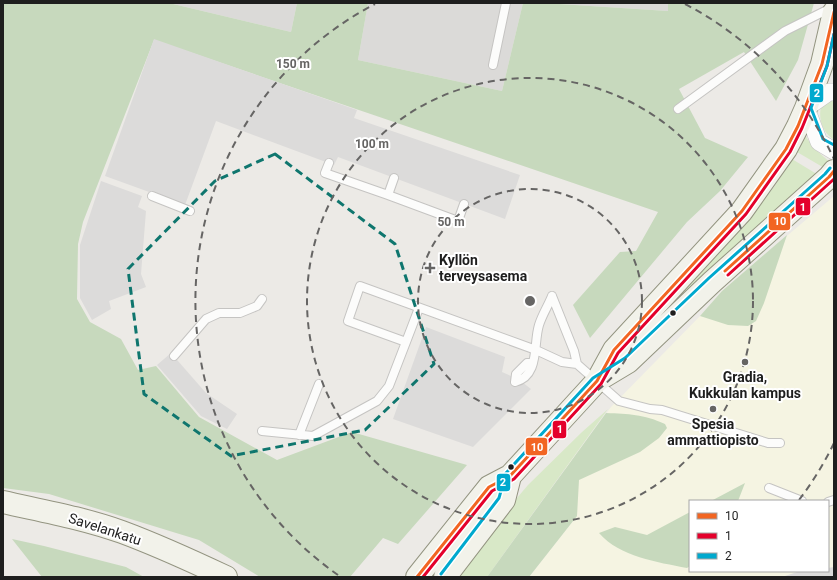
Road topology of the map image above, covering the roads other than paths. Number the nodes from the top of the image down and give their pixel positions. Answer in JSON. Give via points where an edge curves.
{"nodes":[{"id":1,"x":506,"y":3,"type":"edge"},
{"id":2,"x":834,"y":7,"type":"edge"},
{"id":3,"x":834,"y":12,"type":"edge"},
{"id":4,"x":494,"y":65,"type":"dead end"},
{"id":5,"x":834,"y":92,"type":"edge"},
{"id":6,"x":806,"y":108,"type":"junction"},
{"id":7,"x":678,"y":109,"type":"dead end"},
{"id":8,"x":834,"y":151,"type":"edge"},
{"id":9,"x":328,"y":163,"type":"dead end"},
{"id":10,"x":834,"y":171,"type":"edge"},
{"id":11,"x":394,"y":178,"type":"dead end"},
{"id":12,"x":388,"y":195,"type":"junction"},
{"id":13,"x":152,"y":196,"type":"dead end"},
{"id":14,"x":464,"y":204,"type":"dead end"},
{"id":15,"x":190,"y":211,"type":"dead end"},
{"id":16,"x":262,"y":299,"type":"dead end"},
{"id":17,"x":419,"y":308,"type":"junction"},
{"id":18,"x":406,"y":342,"type":"junction"},
{"id":19,"x":536,"y":350,"type":"junction"},
{"id":20,"x":174,"y":356,"type":"dead end"},
{"id":21,"x":532,"y":363,"type":"dead end"},
{"id":22,"x":577,"y":364,"type":"junction"},
{"id":23,"x":597,"y":381,"type":"junction"},
{"id":24,"x":319,"y":384,"type":"dead end"},
{"id":25,"x":262,"y":431,"type":"dead end"},
{"id":26,"x":300,"y":434,"type":"junction"},
{"id":27,"x":780,"y":443,"type":"dead end"},
{"id":28,"x":510,"y":476,"type":"junction"},
{"id":29,"x":769,"y":488,"type":"dead end"},
{"id":30,"x":799,"y":500,"type":"edge"},
{"id":31,"x":3,"y":502,"type":"edge"},
{"id":32,"x":210,"y":572,"type":"edge"},
{"id":33,"x":226,"y":577,"type":"edge"},
{"id":34,"x":416,"y":577,"type":"edge"},
{"id":35,"x":445,"y":577,"type":"edge"}],
"edges":[{"from":1,"to":4,"type":"lane"},
{"from":2,"to":7,"type":"lane","via":[[785,31]]},
{"from":3,"to":6,"type":"main road","via":[[822,64]]},
{"from":5,"to":6,"type":"street"},
{"from":6,"to":8,"type":"street","via":[[819,142]]},
{"from":6,"to":23,"type":"main road","via":[[786,149],[742,211],[614,350]]},
{"from":9,"to":12,"type":"lane","via":[[325,173]]},
{"from":10,"to":23,"type":"main road","via":[[628,362]]},
{"from":11,"to":12,"type":"lane"},
{"from":12,"to":14,"type":"lane","via":[[458,221]]},
{"from":13,"to":15,"type":"lane"},
{"from":16,"to":20,"type":"lane","via":[[257,306],[240,313],[219,312],[206,318]]},
{"from":17,"to":18,"type":"lane"},
{"from":17,"to":18,"type":"lane","via":[[360,286],[348,321]]},
{"from":17,"to":19,"type":"lane"},
{"from":18,"to":26,"type":"lane","via":[[389,386],[377,401],[313,436]]},
{"from":19,"to":21,"type":"lane"},
{"from":19,"to":22,"type":"lane","via":[[562,362]]},
{"from":19,"to":22,"type":"lane","via":[[539,326],[552,296]]},
{"from":22,"to":23,"type":"lane"},
{"from":23,"to":27,"type":"lane","via":[[619,401],[662,410],[768,443]]},
{"from":23,"to":28,"type":"main road"},
{"from":24,"to":26,"type":"lane"},
{"from":25,"to":26,"type":"lane"},
{"from":28,"to":34,"type":"main road","via":[[489,487]]},
{"from":28,"to":35,"type":"main road","via":[[504,500]]},
{"from":29,"to":30,"type":"lane"},
{"from":31,"to":32,"type":"main road","name":"Savelankatu","via":[[72,517],[121,532],[194,561]]},
{"from":32,"to":33,"type":"main road","name":"Savelankatu"}]}
